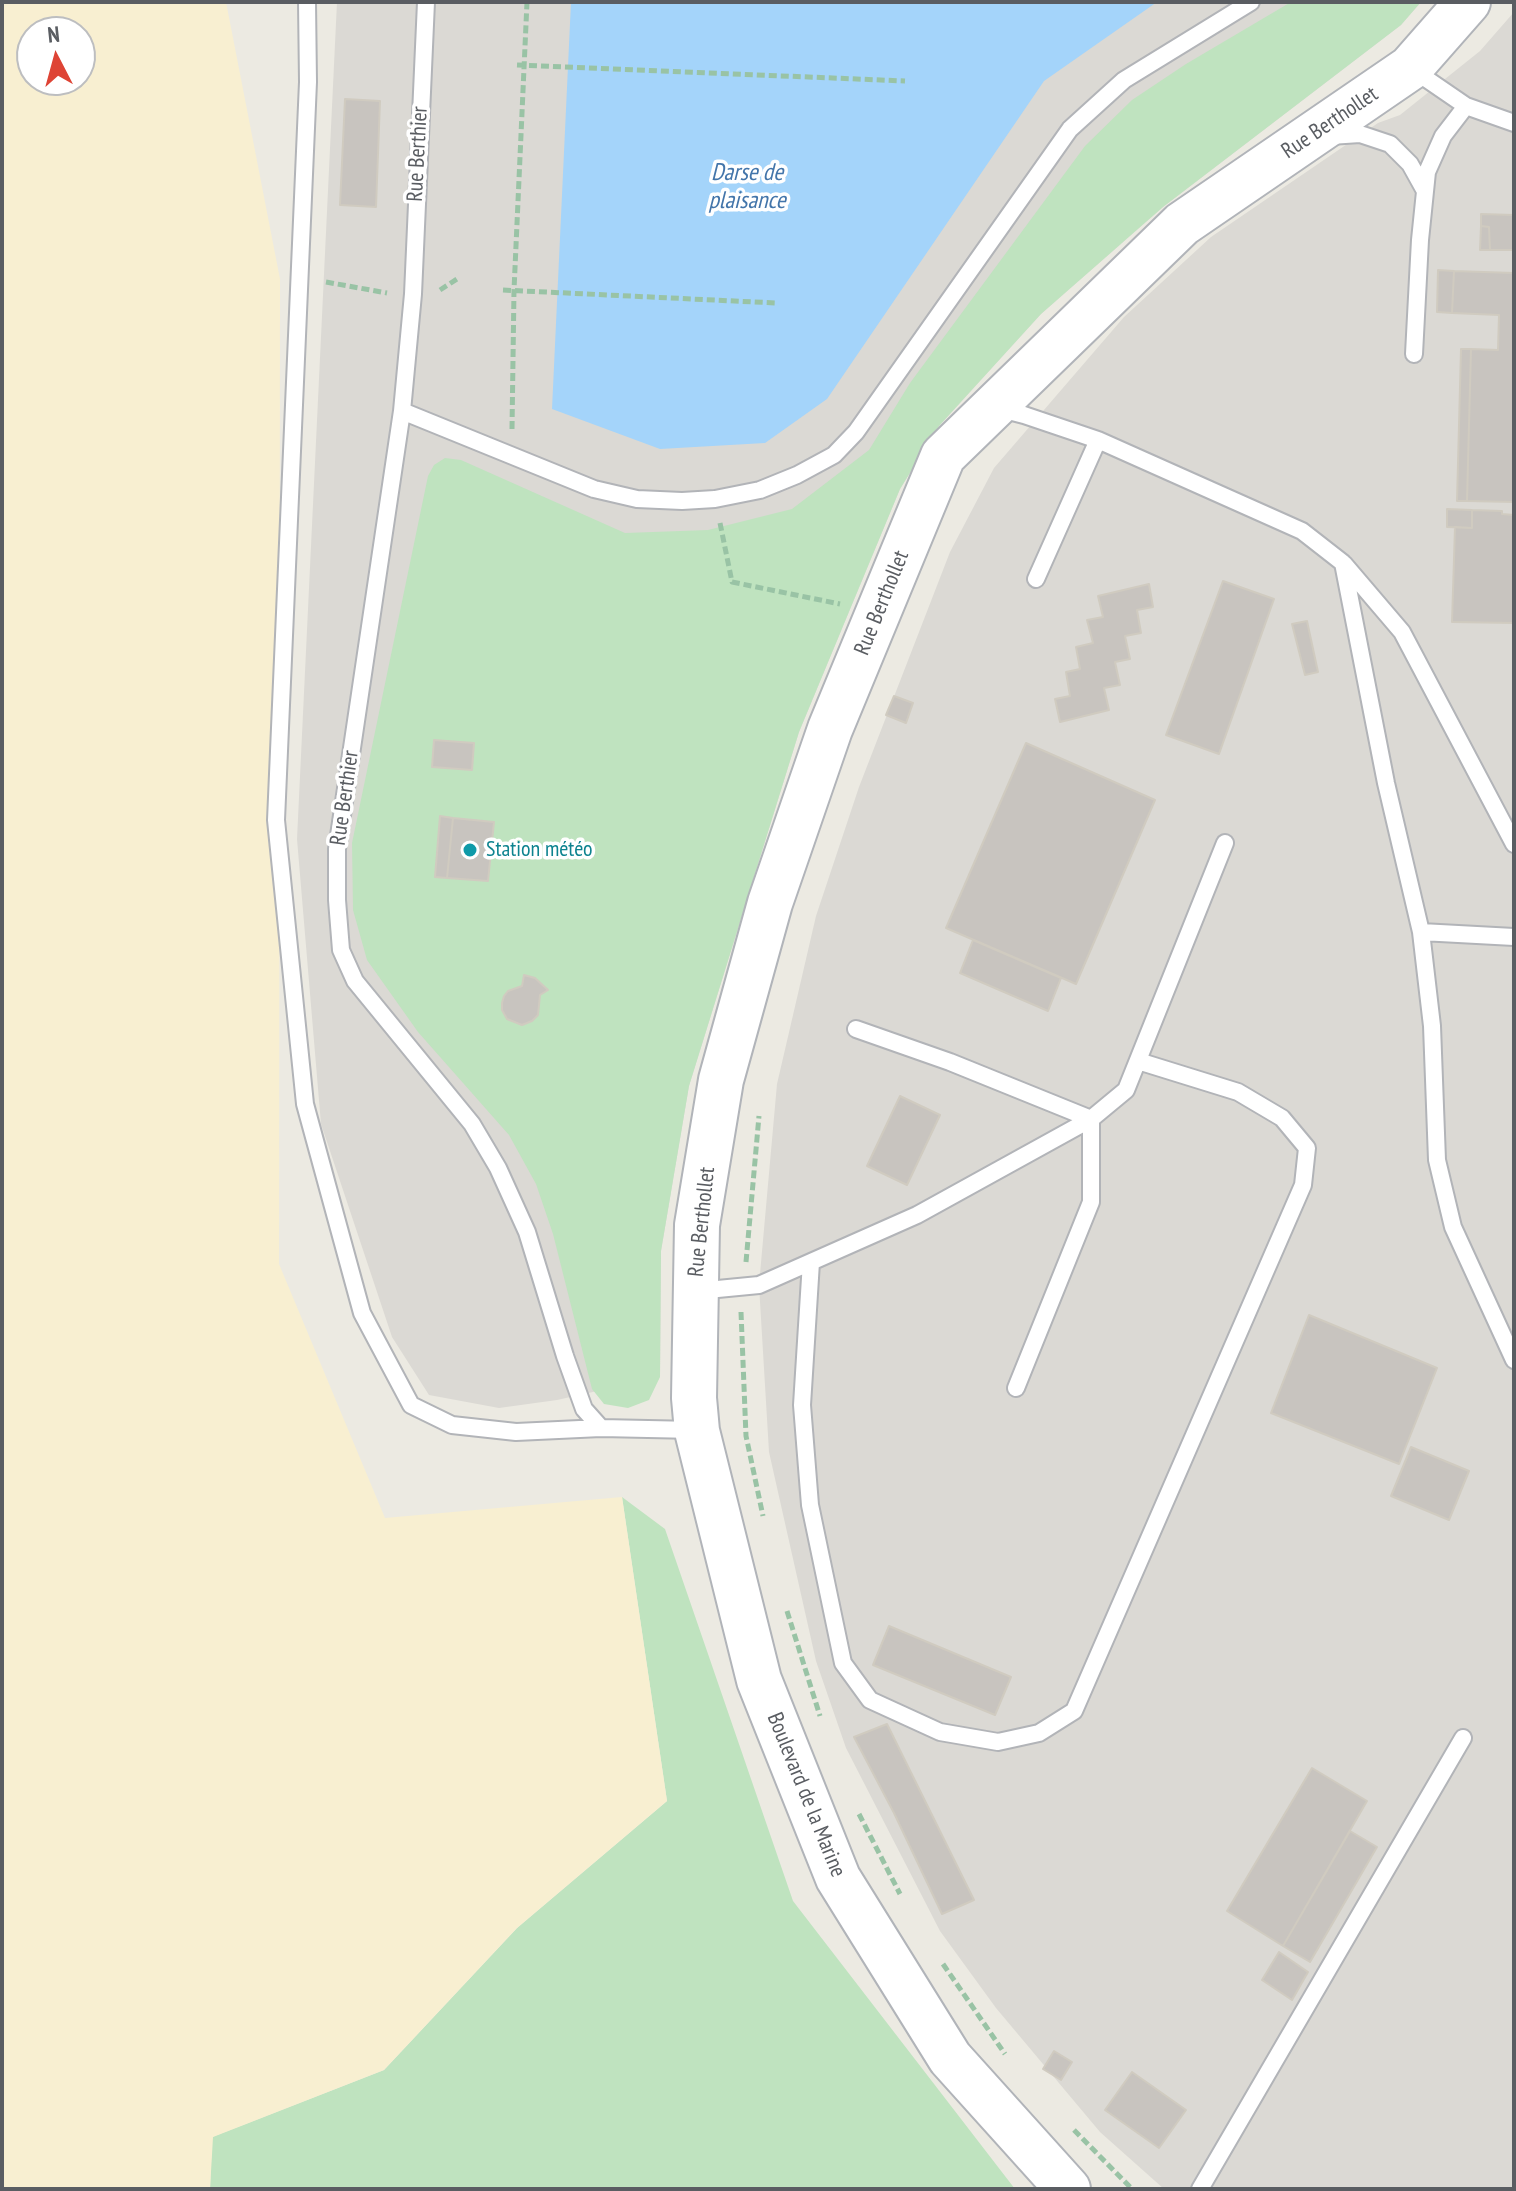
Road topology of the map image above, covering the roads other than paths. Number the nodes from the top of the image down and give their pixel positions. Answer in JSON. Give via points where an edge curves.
{"nodes":[{"id":1,"x":307,"y":2,"type":"edge"},
{"id":2,"x":426,"y":2,"type":"edge"},
{"id":3,"x":1251,"y":2,"type":"edge"},
{"id":4,"x":1468,"y":2,"type":"edge"},
{"id":5,"x":1410,"y":68,"type":"junction"},
{"id":6,"x":1466,"y":106,"type":"junction"},
{"id":7,"x":1514,"y":123,"type":"edge"},
{"id":8,"x":1308,"y":138,"type":"junction"},
{"id":9,"x":1425,"y":192,"type":"junction"},
{"id":10,"x":1414,"y":354,"type":"dead end"},
{"id":11,"x":992,"y":407,"type":"junction"},
{"id":12,"x":402,"y":411,"type":"junction"},
{"id":13,"x":1098,"y":440,"type":"junction"},
{"id":14,"x":1343,"y":563,"type":"junction"},
{"id":15,"x":1036,"y":579,"type":"dead end"},
{"id":16,"x":1225,"y":843,"type":"dead end"},
{"id":17,"x":1514,"y":844,"type":"edge"},
{"id":18,"x":1421,"y":932,"type":"junction"},
{"id":19,"x":1514,"y":937,"type":"edge"},
{"id":20,"x":856,"y":1029,"type":"dead end"},
{"id":21,"x":1138,"y":1061,"type":"junction"},
{"id":22,"x":1091,"y":1119,"type":"junction"},
{"id":23,"x":811,"y":1262,"type":"junction"},
{"id":24,"x":695,"y":1291,"type":"junction"},
{"id":25,"x":1514,"y":1360,"type":"edge"},
{"id":26,"x":1016,"y":1388,"type":"dead end"},
{"id":27,"x":601,"y":1428,"type":"junction"},
{"id":28,"x":697,"y":1431,"type":"junction"},
{"id":29,"x":1463,"y":1738,"type":"dead end"},
{"id":30,"x":1068,"y":2189,"type":"edge"},
{"id":31,"x":1200,"y":2189,"type":"edge"}],
"edges":[{"from":1,"to":27,"type":"lane","via":[[308,82],[276,820],[305,1104],[362,1313],[411,1405],[452,1425],[516,1432]]},
{"from":2,"to":12,"type":"lane","name":"Rue Berthier","via":[[413,294]]},
{"from":3,"to":12,"type":"lane","via":[[1124,80],[1070,129],[856,432],[834,455],[797,475],[760,490],[715,499],[637,499],[594,489]]},
{"from":4,"to":5,"type":"main road","name":"Rue Berthollet"},
{"from":5,"to":6,"type":"lane"},
{"from":5,"to":8,"type":"main road","name":"Rue Berthollet"},
{"from":6,"to":7,"type":"lane"},
{"from":6,"to":9,"type":"lane","via":[[1443,136],[1427,172]]},
{"from":8,"to":9,"type":"lane","via":[[1360,134],[1390,144],[1410,164]]},
{"from":8,"to":11,"type":"main road","name":"Rue Berthollet","via":[[1182,224]]},
{"from":9,"to":10,"type":"lane"},
{"from":11,"to":13,"type":"lane"},
{"from":11,"to":24,"type":"main road","name":"Rue Berthollet","via":[[943,456],[830,729],[770,903],[721,1080],[697,1225]]},
{"from":12,"to":27,"type":"lane","name":"Rue Berthier","via":[[337,849],[341,950],[355,981],[472,1124],[498,1168],[527,1232],[584,1409]]},
{"from":13,"to":14,"type":"lane","via":[[1302,531]]},
{"from":13,"to":15,"type":"lane"},
{"from":14,"to":17,"type":"lane","via":[[1402,632]]},
{"from":14,"to":18,"type":"lane"},
{"from":16,"to":21,"type":"lane"},
{"from":18,"to":19,"type":"lane"},
{"from":18,"to":25,"type":"lane","via":[[1432,1026],[1437,1160],[1453,1227]]},
{"from":20,"to":22,"type":"lane"},
{"from":21,"to":22,"type":"lane","via":[[1126,1090]]},
{"from":21,"to":23,"type":"lane","via":[[1238,1092],[1282,1118],[1307,1148],[1303,1185],[1074,1711],[1039,1733],[998,1742],[940,1732],[870,1700],[843,1663],[810,1505],[802,1405]]},
{"from":22,"to":23,"type":"lane","via":[[917,1215]]},
{"from":22,"to":26,"type":"lane","via":[[1091,1202]]},
{"from":23,"to":24,"type":"lane","via":[[759,1285]]},
{"from":24,"to":28,"type":"main road","name":"Rue Berthollet"},
{"from":27,"to":28,"type":"lane"},
{"from":28,"to":30,"type":"main road","name":"Boulevard de la Marine","via":[[759,1680],[838,1878],[950,2058]]},
{"from":29,"to":31,"type":"lane"}]}
